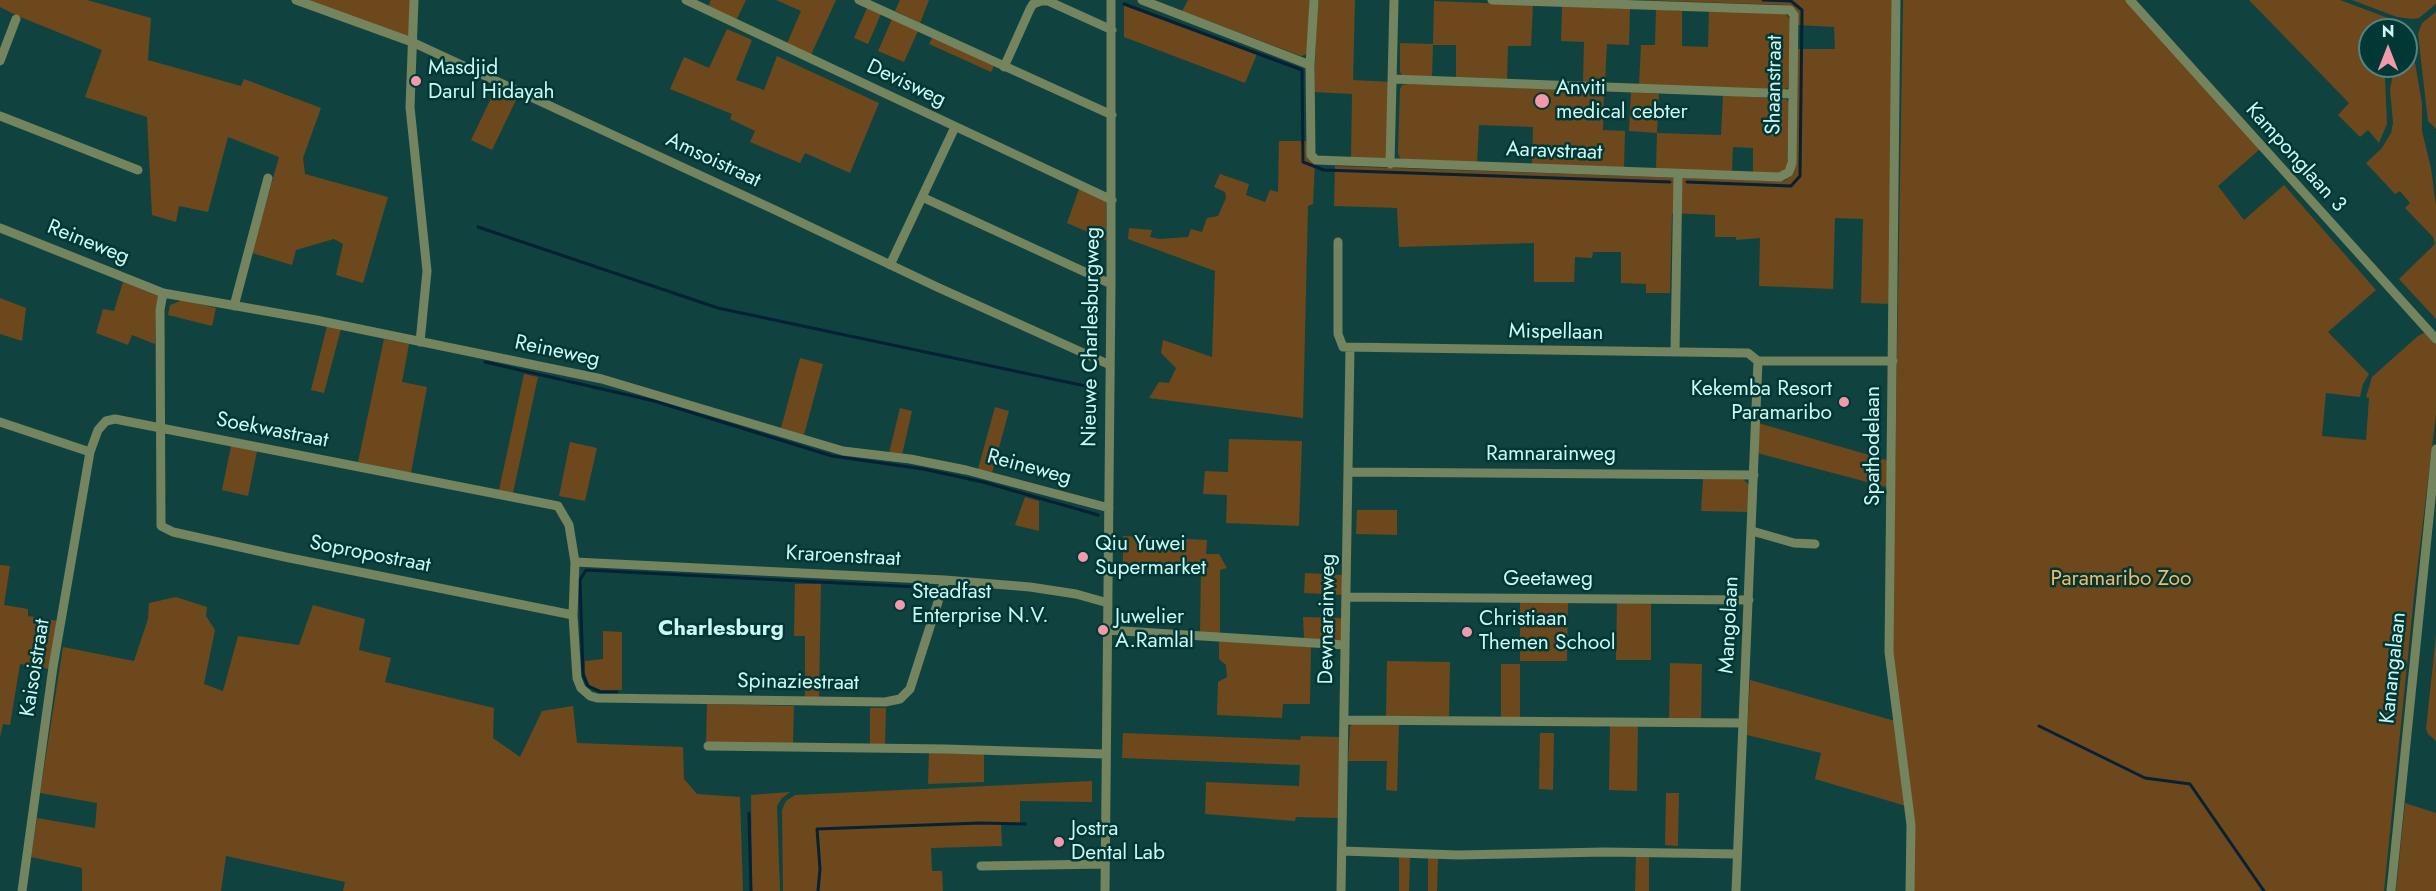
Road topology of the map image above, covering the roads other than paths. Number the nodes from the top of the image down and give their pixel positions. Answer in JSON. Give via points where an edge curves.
{"nodes":[{"id":1,"x":296,"y":0,"type":"edge"},
{"id":2,"x":414,"y":0,"type":"edge"},
{"id":3,"x":686,"y":0,"type":"edge"},
{"id":4,"x":859,"y":0,"type":"edge"},
{"id":5,"x":1111,"y":0,"type":"edge"},
{"id":6,"x":1142,"y":0,"type":"edge"},
{"id":7,"x":1314,"y":0,"type":"edge"},
{"id":8,"x":1394,"y":0,"type":"edge"},
{"id":9,"x":1492,"y":0,"type":"edge"},
{"id":10,"x":1896,"y":0,"type":"edge"},
{"id":11,"x":2130,"y":0,"type":"edge"},
{"id":12,"x":16,"y":19,"type":"dead end"},
{"id":13,"x":1112,"y":30,"type":"junction"},
{"id":14,"x":412,"y":42,"type":"junction"},
{"id":15,"x":0,"y":61,"type":"edge"},
{"id":16,"x":1310,"y":65,"type":"junction"},
{"id":17,"x":1004,"y":67,"type":"junction"},
{"id":18,"x":1392,"y":79,"type":"junction"},
{"id":19,"x":1793,"y":94,"type":"junction"},
{"id":20,"x":1112,"y":115,"type":"junction"},
{"id":21,"x":0,"y":116,"type":"edge"},
{"id":22,"x":955,"y":127,"type":"junction"},
{"id":23,"x":1390,"y":164,"type":"junction"},
{"id":24,"x":138,"y":170,"type":"dead end"},
{"id":25,"x":1789,"y":172,"type":"joint"},
{"id":26,"x":1678,"y":174,"type":"junction"},
{"id":27,"x":268,"y":178,"type":"dead end"},
{"id":28,"x":922,"y":196,"type":"junction"},
{"id":29,"x":1112,"y":200,"type":"junction"},
{"id":30,"x":0,"y":228,"type":"edge"},
{"id":31,"x":1338,"y":242,"type":"dead end"},
{"id":32,"x":890,"y":265,"type":"junction"},
{"id":33,"x":1111,"y":284,"type":"junction"},
{"id":34,"x":163,"y":293,"type":"junction"},
{"id":35,"x":234,"y":306,"type":"junction"},
{"id":36,"x":2436,"y":339,"type":"edge"},
{"id":37,"x":420,"y":342,"type":"junction"},
{"id":38,"x":1350,"y":348,"type":"junction"},
{"id":39,"x":1675,"y":352,"type":"junction"},
{"id":40,"x":1758,"y":361,"type":"junction"},
{"id":41,"x":1893,"y":362,"type":"junction"},
{"id":42,"x":1110,"y":364,"type":"junction"},
{"id":43,"x":0,"y":422,"type":"edge"},
{"id":44,"x":160,"y":428,"type":"junction"},
{"id":45,"x":2436,"y":449,"type":"edge"},
{"id":46,"x":90,"y":452,"type":"junction"},
{"id":47,"x":1348,"y":472,"type":"junction"},
{"id":48,"x":1754,"y":475,"type":"junction"},
{"id":49,"x":1109,"y":508,"type":"junction"},
{"id":50,"x":1752,"y":531,"type":"junction"},
{"id":51,"x":1815,"y":543,"type":"dead end"},
{"id":52,"x":575,"y":562,"type":"junction"},
{"id":53,"x":945,"y":580,"type":"junction"},
{"id":54,"x":1346,"y":597,"type":"junction"},
{"id":55,"x":1749,"y":600,"type":"junction"},
{"id":56,"x":1108,"y":603,"type":"junction"},
{"id":57,"x":573,"y":615,"type":"junction"},
{"id":58,"x":1107,"y":630,"type":"junction"},
{"id":59,"x":1345,"y":645,"type":"junction"},
{"id":60,"x":1345,"y":720,"type":"junction"},
{"id":61,"x":1743,"y":723,"type":"junction"},
{"id":62,"x":708,"y":746,"type":"dead end"},
{"id":63,"x":1106,"y":754,"type":"junction"},
{"id":64,"x":1342,"y":851,"type":"junction"},
{"id":65,"x":1737,"y":854,"type":"junction"},
{"id":66,"x":1105,"y":864,"type":"junction"},
{"id":67,"x":981,"y":866,"type":"dead end"},
{"id":68,"x":22,"y":891,"type":"edge"},
{"id":69,"x":1105,"y":891,"type":"edge"},
{"id":70,"x":1341,"y":891,"type":"edge"},
{"id":71,"x":1736,"y":891,"type":"edge"},
{"id":72,"x":1910,"y":891,"type":"edge"},
{"id":73,"x":2391,"y":891,"type":"edge"}],
"edges":[{"from":1,"to":14,"type":"street","name":"Amsoistraat"},
{"from":2,"to":14,"type":"street"},
{"from":3,"to":22,"type":"street","name":"Devisweg"},
{"from":4,"to":17,"type":"street"},
{"from":5,"to":13,"type":"street","name":"Nieuwe Charlesburgweg"},
{"from":6,"to":16,"type":"street"},
{"from":7,"to":16,"type":"street"},
{"from":8,"to":18,"type":"street"},
{"from":9,"to":19,"type":"street","name":"Shaanstraat","via":[[1790,10],[1794,15]]},
{"from":10,"to":41,"type":"street","name":"Spathodelaan"},
{"from":11,"to":36,"type":"street","name":"Kamponglaan 3"},
{"from":12,"to":15,"type":"street"},
{"from":13,"to":17,"type":"street","via":[[1041,1],[1029,9]]},
{"from":13,"to":20,"type":"street","name":"Nieuwe Charlesburgweg"},
{"from":14,"to":32,"type":"street","name":"Amsoistraat"},
{"from":14,"to":37,"type":"street","via":[[410,107],[427,271]]},
{"from":16,"to":23,"type":"street","name":"Aaravstraat","via":[[1311,155],[1316,160]]},
{"from":17,"to":20,"type":"street"},
{"from":18,"to":19,"type":"street"},
{"from":18,"to":23,"type":"street"},
{"from":19,"to":25,"type":"street","name":"Shaanstraat"},
{"from":20,"to":29,"type":"street","name":"Nieuwe Charlesburgweg"},
{"from":21,"to":24,"type":"street"},
{"from":22,"to":28,"type":"street"},
{"from":22,"to":29,"type":"street","name":"Devisweg"},
{"from":23,"to":26,"type":"street","name":"Aaravstraat"},
{"from":25,"to":26,"type":"street","name":"Aaravstraat","via":[[1780,177]]},
{"from":26,"to":39,"type":"street"},
{"from":27,"to":35,"type":"street"},
{"from":28,"to":32,"type":"street"},
{"from":28,"to":33,"type":"street"},
{"from":29,"to":33,"type":"street","name":"Nieuwe Charlesburgweg"},
{"from":30,"to":34,"type":"street","name":"Reineweg"},
{"from":31,"to":38,"type":"street","via":[[1338,334],[1343,347]]},
{"from":32,"to":42,"type":"street","name":"Amsoistraat"},
{"from":33,"to":42,"type":"street","name":"Nieuwe Charlesburgweg"},
{"from":34,"to":35,"type":"street","name":"Reineweg"},
{"from":34,"to":44,"type":"street"},
{"from":35,"to":37,"type":"street","name":"Reineweg"},
{"from":37,"to":49,"type":"street","name":"Reineweg","via":[[602,379],[843,451],[955,468]]},
{"from":38,"to":39,"type":"street","name":"Mispellaan"},
{"from":38,"to":47,"type":"street","name":"Dewnarainweg"},
{"from":39,"to":40,"type":"street","name":"Mispellaan","via":[[1748,354]]},
{"from":40,"to":41,"type":"street","name":"Mispellaan"},
{"from":40,"to":48,"type":"street","name":"Mangolaan"},
{"from":41,"to":72,"type":"street","name":"Spathodelaan","via":[[1889,652],[1911,825]]},
{"from":42,"to":49,"type":"street","name":"Nieuwe Charlesburgweg"},
{"from":43,"to":46,"type":"street"},
{"from":44,"to":46,"type":"street","name":"Soekwastraat","via":[[106,421]]},
{"from":44,"to":52,"type":"street","name":"Soekwastraat","via":[[558,506],[569,525]]},
{"from":44,"to":57,"type":"street","name":"Sopropostraat","via":[[161,526],[173,532]]},
{"from":45,"to":73,"type":"street","name":"Kanangalaan"},
{"from":46,"to":68,"type":"street","name":"Kaisoistraat","via":[[53,667]]},
{"from":47,"to":48,"type":"street","name":"Ramnarainweg"},
{"from":47,"to":54,"type":"street","name":"Dewnarainweg"},
{"from":48,"to":50,"type":"street","name":"Mangolaan"},
{"from":49,"to":56,"type":"street","name":"Nieuwe Charlesburgweg"},
{"from":50,"to":51,"type":"street","via":[[1794,543]]},
{"from":50,"to":55,"type":"street","name":"Mangolaan"},
{"from":52,"to":53,"type":"street","name":"Kraroenstraat"},
{"from":52,"to":57,"type":"street"},
{"from":53,"to":56,"type":"street","name":"Kraroenstraat","via":[[1037,588]]},
{"from":53,"to":57,"type":"street","name":"Spinaziestraat","via":[[910,689],[893,701],[590,696],[577,678]]},
{"from":54,"to":55,"type":"street","name":"Geetaweg"},
{"from":54,"to":59,"type":"street","name":"Dewnarainweg"},
{"from":55,"to":61,"type":"street","name":"Mangolaan"},
{"from":56,"to":58,"type":"street","name":"Nieuwe Charlesburgweg"},
{"from":58,"to":59,"type":"street"},
{"from":58,"to":63,"type":"street","name":"Nieuwe Charlesburgweg"},
{"from":59,"to":60,"type":"street","name":"Dewnarainweg"},
{"from":60,"to":61,"type":"street"},
{"from":60,"to":64,"type":"street","name":"Dewnarainweg"},
{"from":61,"to":65,"type":"street","name":"Mangolaan"},
{"from":62,"to":63,"type":"street"},
{"from":63,"to":66,"type":"street","name":"Nieuwe Charlesburgweg"},
{"from":64,"to":65,"type":"street","via":[[1458,855]]},
{"from":64,"to":70,"type":"street","name":"Dewnarainweg"},
{"from":65,"to":71,"type":"street","name":"Mangolaan"},
{"from":66,"to":67,"type":"street"},
{"from":66,"to":69,"type":"street","name":"Nieuwe Charlesburgweg"}]}
